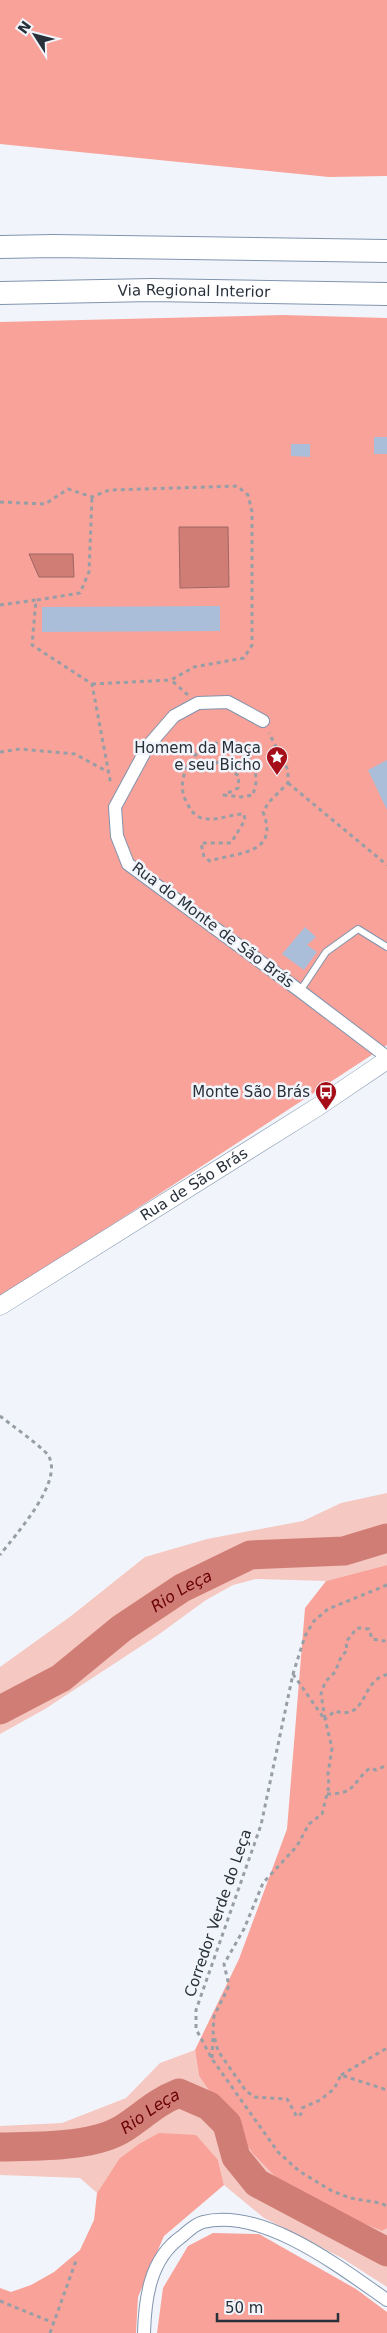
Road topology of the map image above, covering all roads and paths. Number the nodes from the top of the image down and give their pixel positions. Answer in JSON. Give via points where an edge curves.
{"nodes":[{"id":1,"x":0,"y":231,"type":"edge"},
{"id":2,"x":53,"y":246,"type":"junction"},
{"id":3,"x":0,"y":247,"type":"edge"},
{"id":4,"x":387,"y":252,"type":"edge"},
{"id":5,"x":0,"y":293,"type":"edge"},
{"id":6,"x":387,"y":294,"type":"edge"},
{"id":7,"x":92,"y":497,"type":"junction"},
{"id":8,"x":0,"y":502,"type":"edge"},
{"id":9,"x":36,"y":600,"type":"junction"},
{"id":10,"x":0,"y":605,"type":"edge"},
{"id":11,"x":172,"y":680,"type":"junction"},
{"id":12,"x":92,"y":684,"type":"junction"},
{"id":13,"x":198,"y":704,"type":"junction"},
{"id":14,"x":263,"y":721,"type":"joint"},
{"id":15,"x":0,"y":752,"type":"edge"},
{"id":16,"x":202,"y":772,"type":"dead end"},
{"id":17,"x":109,"y":773,"type":"junction"},
{"id":18,"x":288,"y":783,"type":"junction"},
{"id":19,"x":115,"y":807,"type":"junction"},
{"id":20,"x":387,"y":865,"type":"edge"},
{"id":21,"x":387,"y":947,"type":"edge"},
{"id":22,"x":300,"y":991,"type":"junction"},
{"id":23,"x":387,"y":1059,"type":"edge"},
{"id":24,"x":0,"y":1306,"type":"edge"},
{"id":25,"x":0,"y":1416,"type":"edge"},
{"id":26,"x":0,"y":1555,"type":"edge"},
{"id":27,"x":387,"y":1585,"type":"edge"},
{"id":28,"x":387,"y":1638,"type":"edge"},
{"id":29,"x":293,"y":1674,"type":"junction"},
{"id":30,"x":387,"y":1674,"type":"edge"},
{"id":31,"x":325,"y":1719,"type":"junction"},
{"id":32,"x":387,"y":1765,"type":"edge"},
{"id":33,"x":327,"y":1794,"type":"junction"},
{"id":34,"x":213,"y":2032,"type":"junction"},
{"id":35,"x":387,"y":2048,"type":"edge"},
{"id":36,"x":212,"y":2059,"type":"junction"},
{"id":37,"x":341,"y":2075,"type":"junction"},
{"id":38,"x":387,"y":2090,"type":"edge"},
{"id":39,"x":387,"y":2206,"type":"edge"},
{"id":40,"x":77,"y":2258,"type":"dead end"},
{"id":41,"x":387,"y":2300,"type":"edge"},
{"id":42,"x":0,"y":2301,"type":"edge"},
{"id":43,"x":54,"y":2323,"type":"junction"},
{"id":44,"x":50,"y":2333,"type":"edge"},
{"id":45,"x":144,"y":2333,"type":"edge"}],
"edges":[{"from":1,"to":2,"type":"highway"},
{"from":2,"to":3,"type":"highway"},
{"from":2,"to":4,"type":"highway"},
{"from":5,"to":6,"type":"highway","name":"Via Regional Interior","via":[[152,290]]},
{"from":7,"to":8,"type":"path","via":[[68,489],[45,504]]},
{"from":7,"to":9,"type":"path","via":[[89,572],[80,593]]},
{"from":7,"to":11,"type":"path","via":[[110,490],[237,486],[248,495],[252,512],[252,646],[244,658],[194,667]]},
{"from":9,"to":10,"type":"path"},
{"from":9,"to":12,"type":"path","via":[[32,645]]},
{"from":11,"to":12,"type":"path"},
{"from":11,"to":13,"type":"path"},
{"from":12,"to":17,"type":"path"},
{"from":13,"to":14,"type":"street","via":[[228,702]]},
{"from":13,"to":19,"type":"street","via":[[174,716],[148,746]]},
{"from":14,"to":18,"type":"path","via":[[288,770]]},
{"from":15,"to":17,"type":"path","via":[[20,749],[75,754]]},
{"from":16,"to":18,"type":"path","via":[[218,762],[238,776],[238,788],[224,795],[235,797],[253,795],[257,778],[247,754],[229,744],[218,743],[204,749],[189,762],[182,780],[183,794],[191,810],[200,818],[209,819],[244,814],[242,826],[231,843],[201,843],[204,857],[210,861],[259,847],[268,824],[263,812]]},
{"from":17,"to":19,"type":"path"},
{"from":18,"to":20,"type":"path"},
{"from":19,"to":22,"type":"street","name":"Rua do Monte de São Brás","via":[[118,836],[128,864]]},
{"from":21,"to":22,"type":"lane","via":[[358,929],[326,952]]},
{"from":22,"to":23,"type":"street","name":"Rua do Monte de São Brás"},
{"from":23,"to":24,"type":"main road","name":"Rua de São Brás","via":[[319,1106]]},
{"from":25,"to":26,"type":"path","via":[[48,1456],[51,1470],[45,1494]]},
{"from":27,"to":29,"type":"path","name":"Corredor Verde do Leça","via":[[328,1609],[314,1621],[305,1636]]},
{"from":28,"to":31,"type":"path","via":[[384,1641],[372,1639],[369,1629],[357,1628],[346,1642],[347,1651],[325,1682],[321,1694]]},
{"from":29,"to":31,"type":"path"},
{"from":29,"to":36,"type":"path","name":"Corredor Verde do Leça","via":[[261,1825],[196,2010],[196,2029]]},
{"from":30,"to":31,"type":"path","via":[[375,1680],[358,1708],[335,1711]]},
{"from":31,"to":33,"type":"path","via":[[332,1748]]},
{"from":32,"to":33,"type":"path","via":[[376,1770],[370,1768],[343,1794]]},
{"from":33,"to":34,"type":"path","via":[[322,1814],[308,1824],[297,1846],[263,1883],[244,1929],[232,1946],[224,1964],[229,1986],[214,2016]]},
{"from":34,"to":36,"type":"path"},
{"from":34,"to":37,"type":"path","via":[[218,2051],[246,2092],[255,2097],[287,2099],[297,2117],[302,2108],[334,2089]]},
{"from":35,"to":37,"type":"path"},
{"from":36,"to":39,"type":"path","name":"Corredor Verde do Leça","via":[[259,2129],[299,2171],[332,2191]]},
{"from":37,"to":38,"type":"path"},
{"from":40,"to":43,"type":"path"},
{"from":41,"to":45,"type":"street","via":[[326,2257],[263,2227],[231,2219],[201,2222],[174,2242],[155,2270],[145,2305]]},
{"from":42,"to":43,"type":"path"},
{"from":43,"to":44,"type":"path"}]}
